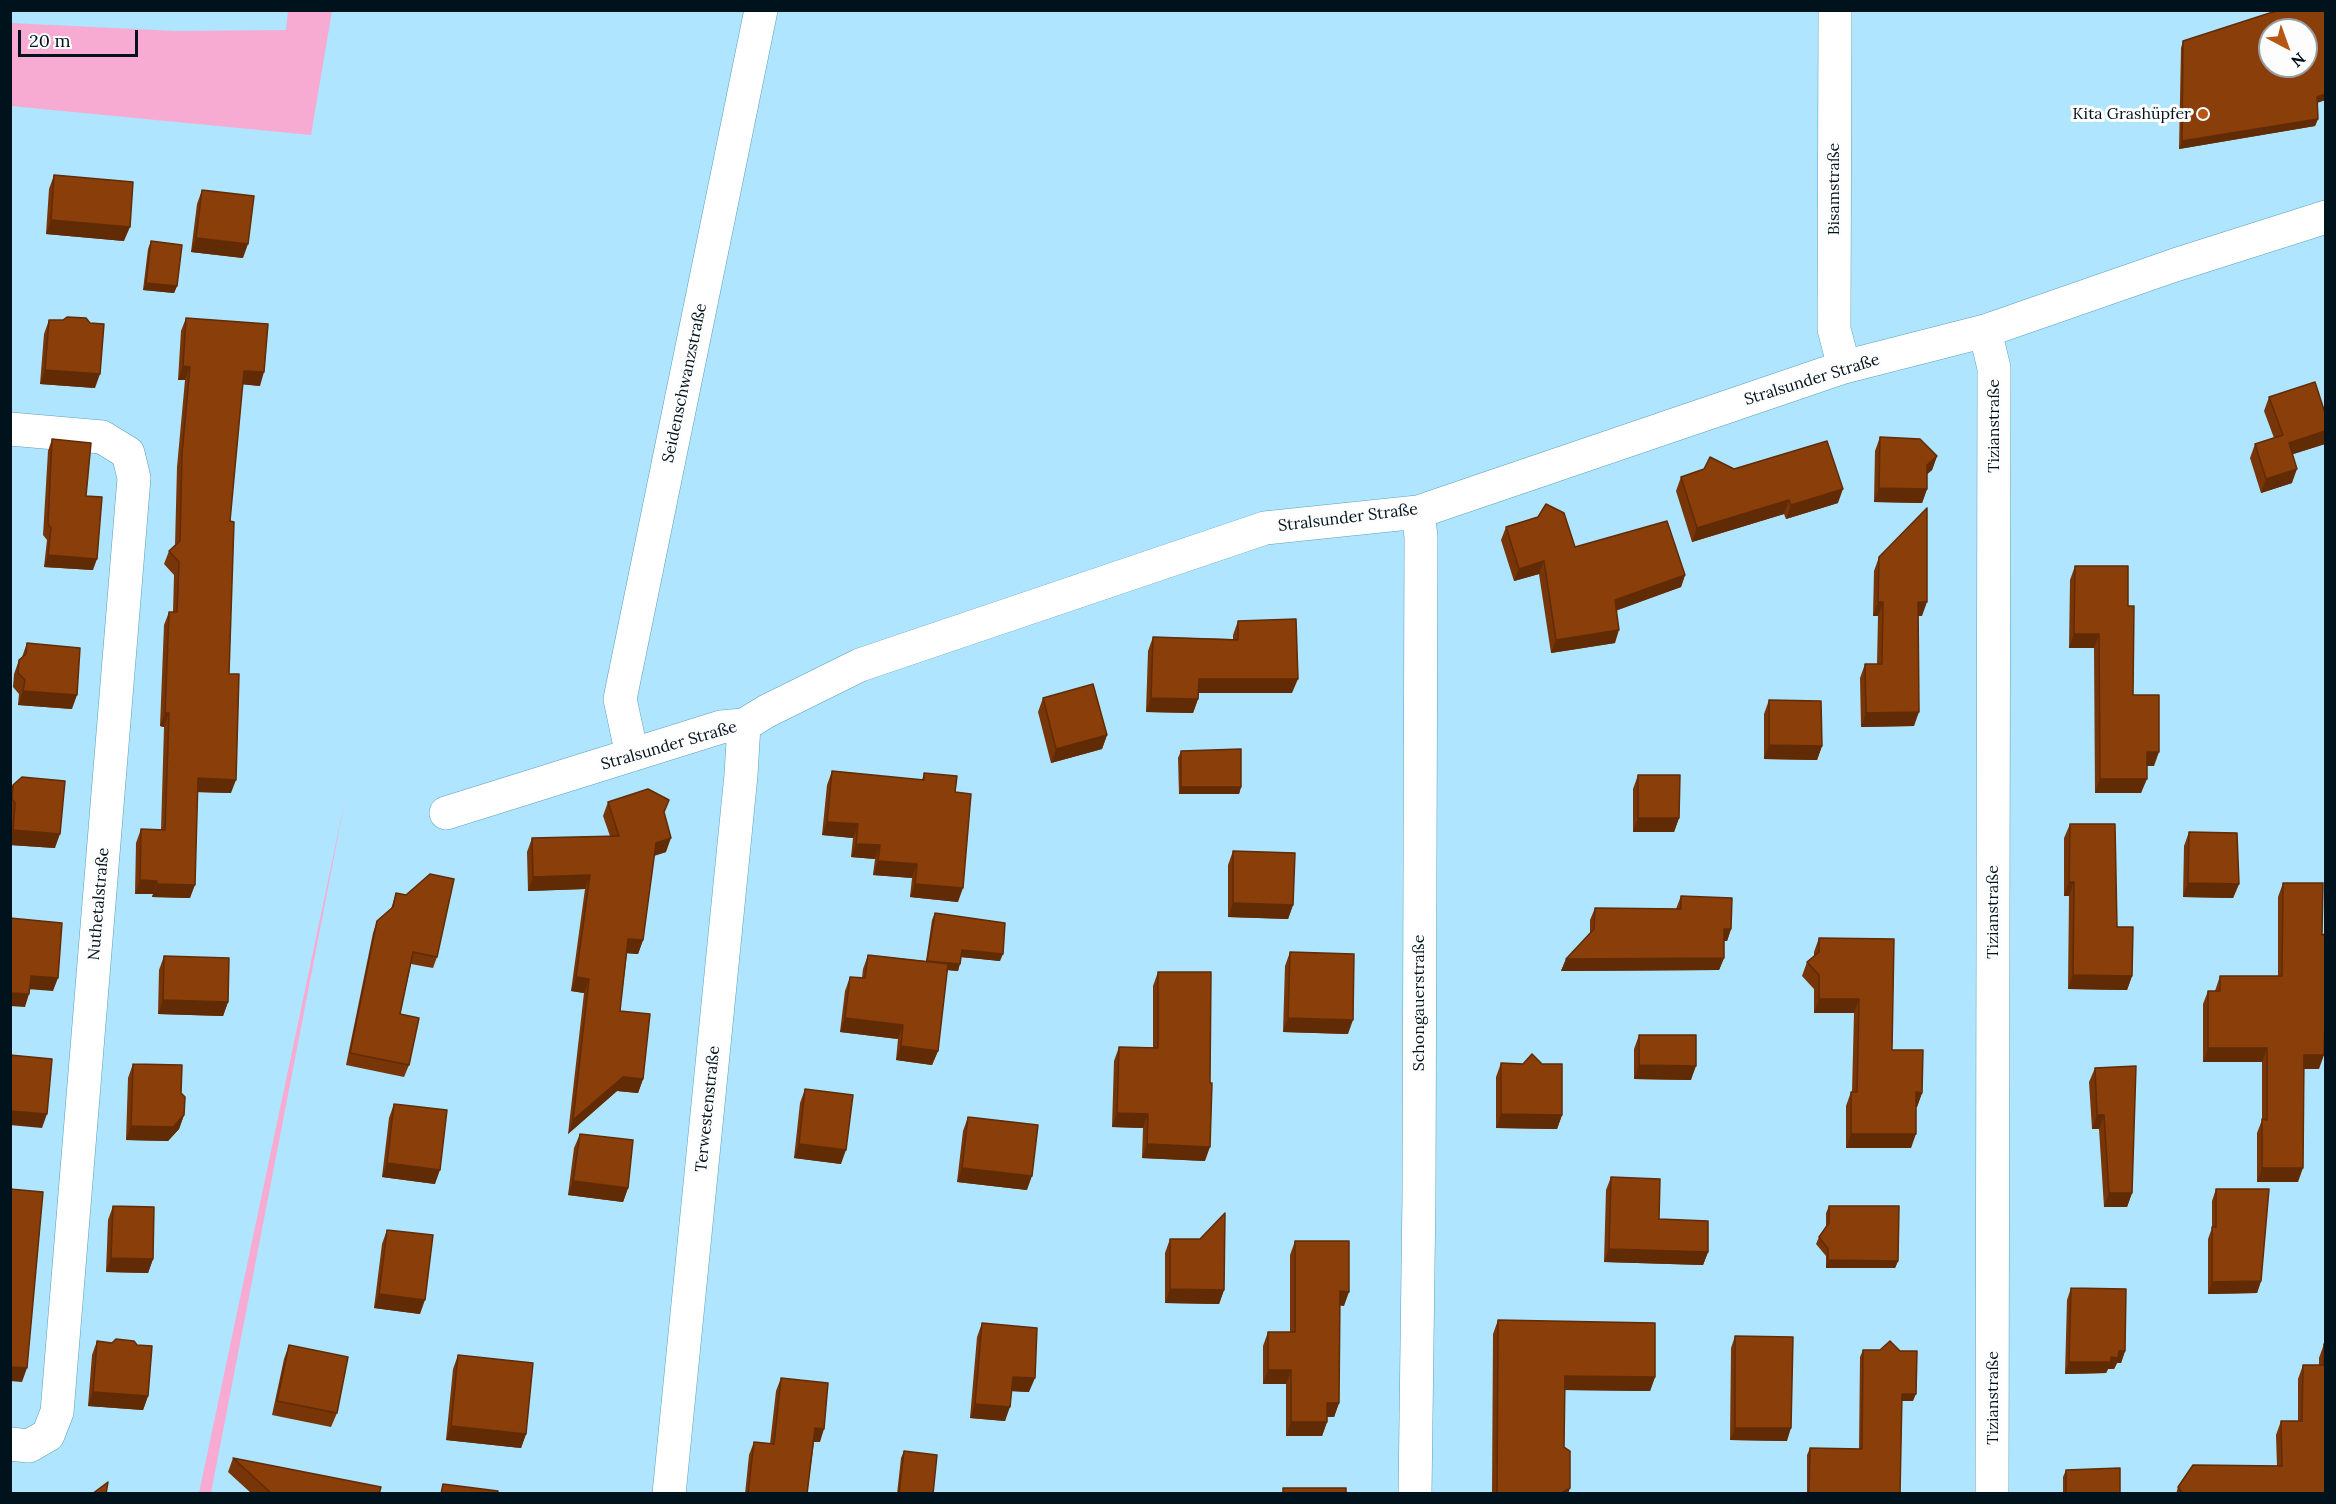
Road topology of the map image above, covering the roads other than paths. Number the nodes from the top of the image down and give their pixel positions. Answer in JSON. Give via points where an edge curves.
{"nodes":[{"id":1,"x":761,"y":10,"type":"edge"},
{"id":2,"x":1835,"y":10,"type":"edge"},
{"id":3,"x":2325,"y":217,"type":"edge"},
{"id":4,"x":1985,"y":331,"type":"junction"},
{"id":5,"x":1844,"y":367,"type":"junction"},
{"id":6,"x":10,"y":429,"type":"edge"},
{"id":7,"x":1418,"y":512,"type":"junction"},
{"id":8,"x":744,"y":725,"type":"junction"},
{"id":9,"x":632,"y":755,"type":"junction"},
{"id":10,"x":446,"y":813,"type":"dead end"},
{"id":11,"x":10,"y":1444,"type":"edge"},
{"id":12,"x":669,"y":1494,"type":"edge"},
{"id":13,"x":1415,"y":1494,"type":"edge"},
{"id":14,"x":1992,"y":1494,"type":"edge"}],
"edges":[{"from":1,"to":9,"type":"street","name":"Seidenschwanzstraße","via":[[620,699]]},
{"from":2,"to":5,"type":"street","name":"Bisamstraße","via":[[1834,329]]},
{"from":3,"to":4,"type":"street","name":"Stralsunder Straße"},
{"from":4,"to":5,"type":"street","name":"Stralsunder Straße"},
{"from":4,"to":14,"type":"street","name":"Tizianstraße","via":[[1994,368]]},
{"from":5,"to":7,"type":"street","name":"Stralsunder Straße"},
{"from":6,"to":11,"type":"street","name":"Nuthetalstraße","via":[[102,437],[128,453],[134,478],[57,1412],[48,1435],[30,1446]]},
{"from":7,"to":8,"type":"street","name":"Stralsunder Straße","via":[[1264,528],[860,664]]},
{"from":7,"to":13,"type":"street","name":"Schongauerstraße","via":[[1421,561]]},
{"from":8,"to":9,"type":"street","name":"Stralsunder Straße","via":[[722,727]]},
{"from":8,"to":12,"type":"street","name":"Terwestenstraße"},
{"from":9,"to":10,"type":"street","name":"Stralsunder Straße"}]}
